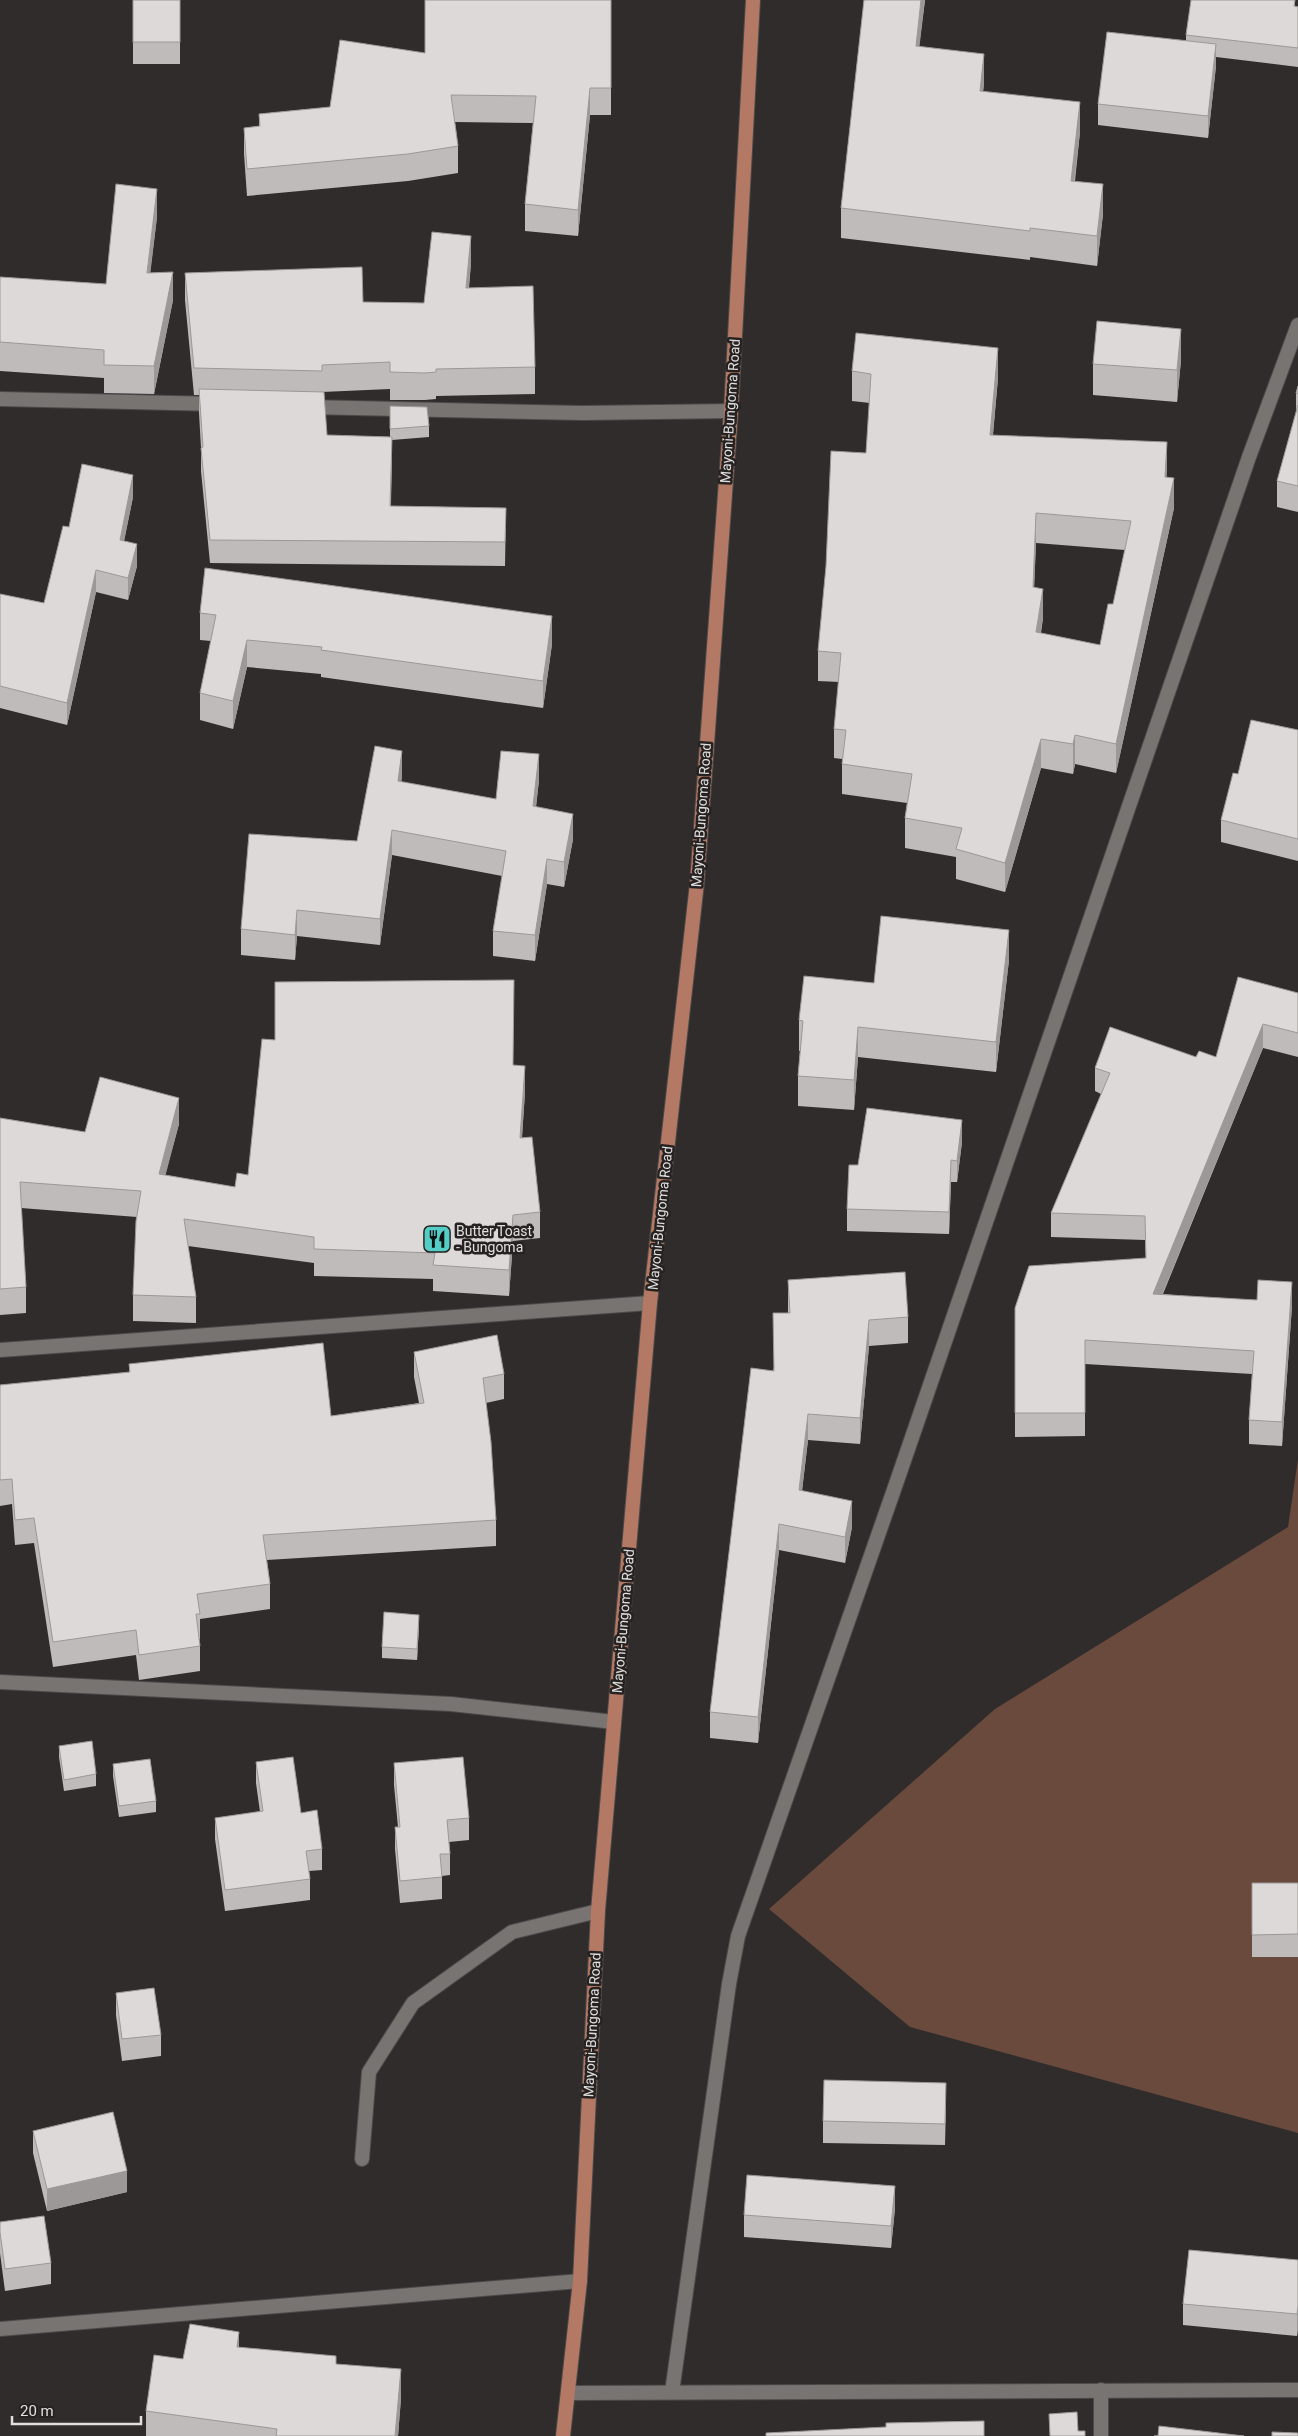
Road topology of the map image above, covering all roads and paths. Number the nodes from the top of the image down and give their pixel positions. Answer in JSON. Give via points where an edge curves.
{"nodes":[{"id":1,"x":753,"y":0,"type":"edge"},
{"id":2,"x":1298,"y":325,"type":"edge"},
{"id":3,"x":0,"y":399,"type":"edge"},
{"id":4,"x":227,"y":404,"type":"edge"},
{"id":5,"x":296,"y":406,"type":"edge"},
{"id":6,"x":731,"y":411,"type":"junction"},
{"id":7,"x":650,"y":1303,"type":"junction"},
{"id":8,"x":0,"y":1350,"type":"edge"},
{"id":9,"x":0,"y":1682,"type":"edge"},
{"id":10,"x":614,"y":1722,"type":"junction"},
{"id":11,"x":598,"y":1911,"type":"junction"},
{"id":12,"x":362,"y":2160,"type":"dead end"},
{"id":13,"x":580,"y":2281,"type":"junction"},
{"id":14,"x":0,"y":2329,"type":"edge"},
{"id":15,"x":1101,"y":2390,"type":"junction"},
{"id":16,"x":1298,"y":2390,"type":"edge"},
{"id":17,"x":569,"y":2392,"type":"junction"},
{"id":18,"x":672,"y":2392,"type":"junction"},
{"id":19,"x":564,"y":2436,"type":"edge"},
{"id":20,"x":1101,"y":2436,"type":"edge"}],
"edges":[{"from":1,"to":6,"type":"main road","name":"Mayoni-Bungoma Road"},
{"from":2,"to":18,"type":"street","via":[[1249,457],[738,1936]]},
{"from":3,"to":4,"type":"street"},
{"from":5,"to":6,"type":"street","via":[[582,413]]},
{"from":6,"to":7,"type":"main road","name":"Mayoni-Bungoma Road","via":[[697,883]]},
{"from":7,"to":8,"type":"street"},
{"from":7,"to":10,"type":"main road","name":"Mayoni-Bungoma Road"},
{"from":9,"to":10,"type":"street","via":[[451,1704]]},
{"from":10,"to":11,"type":"main road","name":"Mayoni-Bungoma Road"},
{"from":11,"to":12,"type":"street","via":[[512,1932],[413,2004],[369,2072]]},
{"from":11,"to":13,"type":"main road","name":"Mayoni-Bungoma Road"},
{"from":13,"to":14,"type":"street"},
{"from":13,"to":17,"type":"main road","name":"Mayoni-Bungoma Road"},
{"from":15,"to":16,"type":"street"},
{"from":15,"to":18,"type":"street"},
{"from":15,"to":20,"type":"street"},
{"from":17,"to":18,"type":"street"},
{"from":17,"to":19,"type":"main road","name":"Mayoni-Bungoma Road"}]}
